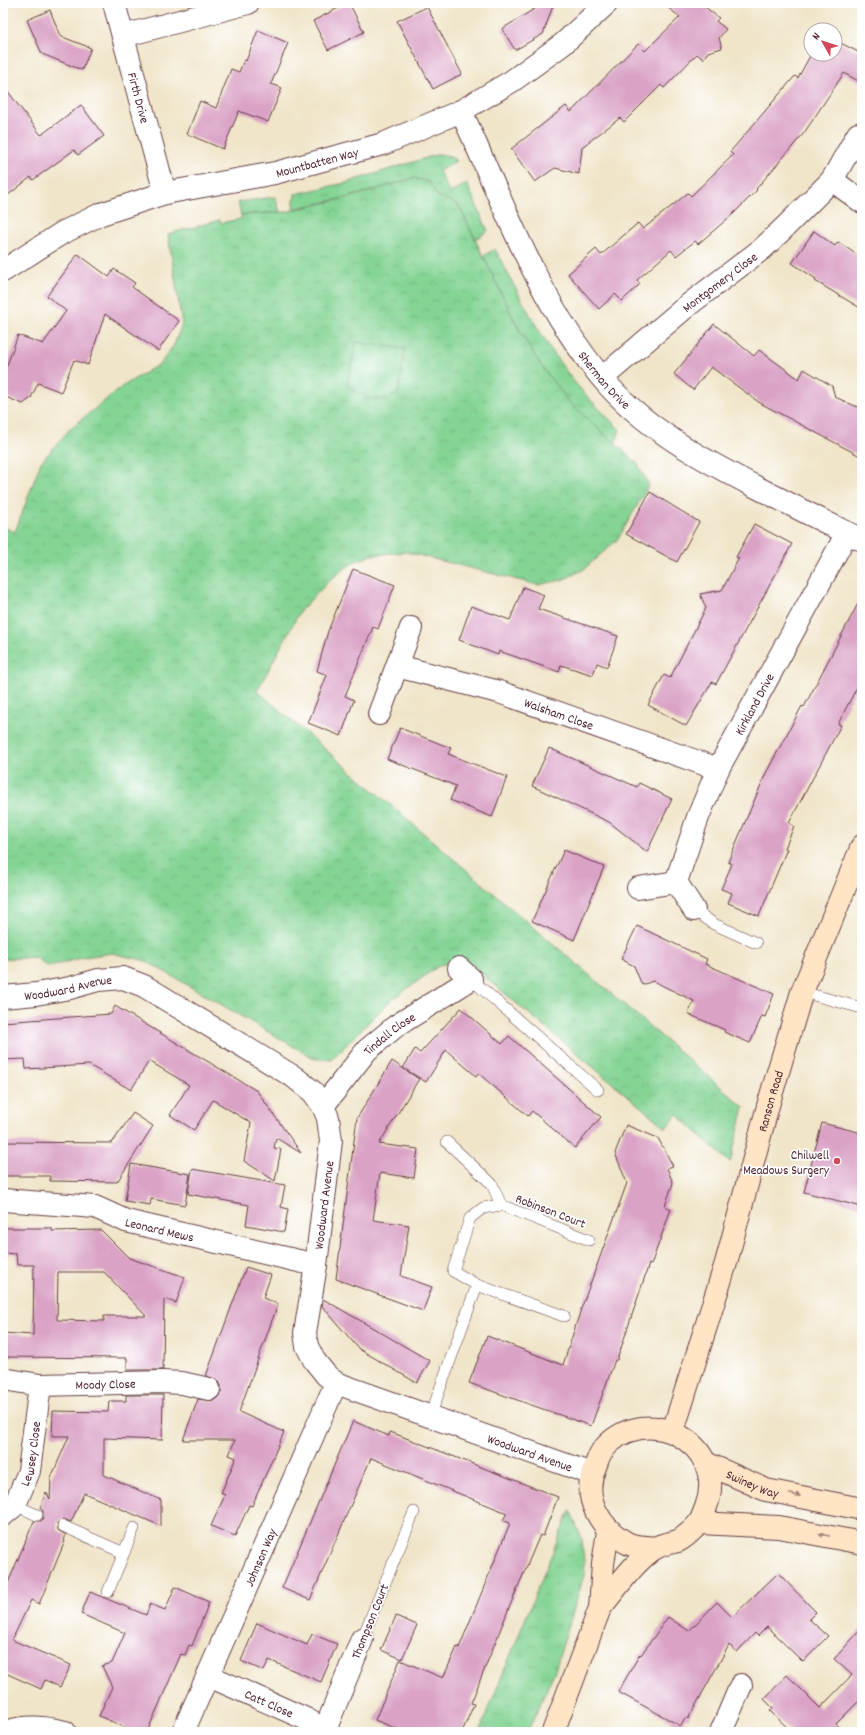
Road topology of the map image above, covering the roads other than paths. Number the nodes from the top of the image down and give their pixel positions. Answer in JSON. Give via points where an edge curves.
{"nodes":[{"id":1,"x":114,"y":3,"type":"edge"},
{"id":2,"x":248,"y":3,"type":"edge"},
{"id":3,"x":607,"y":3,"type":"edge"},
{"id":4,"x":123,"y":36,"type":"junction"},
{"id":5,"x":461,"y":111,"type":"junction"},
{"id":6,"x":858,"y":134,"type":"dead end"},
{"id":7,"x":832,"y":180,"type":"junction"},
{"id":8,"x":165,"y":193,"type":"junction"},
{"id":9,"x":862,"y":202,"type":"edge"},
{"id":10,"x":3,"y":271,"type":"edge"},
{"id":11,"x":602,"y":378,"type":"junction"},
{"id":12,"x":854,"y":536,"type":"edge"},
{"id":13,"x":411,"y":628,"type":"dead end"},
{"id":14,"x":397,"y":666,"type":"junction"},
{"id":15,"x":379,"y":714,"type":"dead end"},
{"id":16,"x":718,"y":769,"type":"junction"},
{"id":17,"x":862,"y":846,"type":"edge"},
{"id":18,"x":676,"y":882,"type":"junction"},
{"id":19,"x":638,"y":888,"type":"dead end"},
{"id":20,"x":694,"y":910,"type":"joint"},
{"id":21,"x":756,"y":943,"type":"dead end"},
{"id":22,"x":465,"y":974,"type":"joint"},
{"id":23,"x":802,"y":992,"type":"junction"},
{"id":24,"x":3,"y":997,"type":"edge"},
{"id":25,"x":862,"y":1008,"type":"edge"},
{"id":26,"x":598,"y":1090,"type":"dead end"},
{"id":27,"x":323,"y":1106,"type":"junction"},
{"id":28,"x":447,"y":1142,"type":"dead end"},
{"id":29,"x":3,"y":1200,"type":"edge"},
{"id":30,"x":500,"y":1205,"type":"junction"},
{"id":31,"x":589,"y":1240,"type":"dead end"},
{"id":32,"x":316,"y":1265,"type":"junction"},
{"id":33,"x":477,"y":1285,"type":"junction"},
{"id":34,"x":564,"y":1316,"type":"dead end"},
{"id":35,"x":3,"y":1379,"type":"edge"},
{"id":36,"x":336,"y":1382,"type":"junction"},
{"id":37,"x":40,"y":1385,"type":"junction"},
{"id":38,"x":208,"y":1389,"type":"dead end"},
{"id":39,"x":430,"y":1416,"type":"junction"},
{"id":40,"x":672,"y":1431,"type":"junction"},
{"id":41,"x":706,"y":1464,"type":"junction"},
{"id":42,"x":592,"y":1474,"type":"junction"},
{"id":43,"x":862,"y":1509,"type":"edge"},
{"id":44,"x":9,"y":1510,"type":"edge"},
{"id":45,"x":414,"y":1512,"type":"dead end"},
{"id":46,"x":37,"y":1515,"type":"dead end"},
{"id":47,"x":699,"y":1523,"type":"junction"},
{"id":48,"x":63,"y":1526,"type":"dead end"},
{"id":49,"x":134,"y":1528,"type":"dead end"},
{"id":50,"x":608,"y":1531,"type":"junction"},
{"id":51,"x":862,"y":1543,"type":"edge"},
{"id":52,"x":656,"y":1548,"type":"junction"},
{"id":53,"x":124,"y":1553,"type":"junction"},
{"id":54,"x":108,"y":1592,"type":"dead end"},
{"id":55,"x":600,"y":1608,"type":"junction"},
{"id":56,"x":362,"y":1639,"type":"joint"},
{"id":57,"x":209,"y":1676,"type":"junction"},
{"id":58,"x":741,"y":1685,"type":"dead end"},
{"id":59,"x":326,"y":1731,"type":"edge"},
{"id":60,"x":5,"y":1732,"type":"edge"},
{"id":61,"x":65,"y":1732,"type":"edge"},
{"id":62,"x":183,"y":1732,"type":"edge"},
{"id":63,"x":553,"y":1732,"type":"edge"},
{"id":64,"x":720,"y":1732,"type":"edge"}],
"edges":[{"from":1,"to":4,"type":"street","name":"Firth Drive"},
{"from":2,"to":4,"type":"street"},
{"from":3,"to":5,"type":"street","name":"Mountbatten Way","via":[[563,44],[512,81]]},
{"from":4,"to":8,"type":"street","name":"Firth Drive"},
{"from":5,"to":8,"type":"street","name":"Mountbatten Way","via":[[383,144],[276,173]]},
{"from":5,"to":11,"type":"street","name":"Sherman Drive","via":[[547,297]]},
{"from":6,"to":7,"type":"street","name":"Montgomery Close"},
{"from":7,"to":9,"type":"street"},
{"from":7,"to":11,"type":"street","name":"Montgomery Close","via":[[762,249],[687,306]]},
{"from":8,"to":10,"type":"street","name":"Mountbatten Way","via":[[101,214],[62,233]]},
{"from":11,"to":12,"type":"street","name":"Sherman Drive","via":[[654,427],[688,449],[721,469]]},
{"from":12,"to":16,"type":"street","name":"Kirkland Drive"},
{"from":13,"to":14,"type":"street"},
{"from":14,"to":15,"type":"street"},
{"from":14,"to":16,"type":"street","name":"Walsham Close","via":[[499,692]]},
{"from":16,"to":18,"type":"street","name":"Kirkland Drive","via":[[698,817]]},
{"from":17,"to":23,"type":"street","name":"Ranson Road"},
{"from":18,"to":19,"type":"street"},
{"from":18,"to":20,"type":"street"},
{"from":20,"to":21,"type":"lane","via":[[714,924]]},
{"from":22,"to":26,"type":"lane","name":"Tindall Close"},
{"from":22,"to":27,"type":"street","name":"Tindall Close","via":[[367,1050]]},
{"from":23,"to":25,"type":"lane"},
{"from":23,"to":40,"type":"street","name":"Ranson Road","via":[[769,1102],[726,1263]]},
{"from":24,"to":27,"type":"street","name":"Woodward Avenue","via":[[36,994],[98,980],[123,978],[144,986],[294,1077],[313,1092]]},
{"from":27,"to":32,"type":"street","name":"Woodward Avenue","via":[[328,1118],[331,1141]]},
{"from":28,"to":30,"type":"lane","via":[[492,1184]]},
{"from":29,"to":32,"type":"street","name":"Leonard Mews","via":[[96,1207],[126,1221]]},
{"from":30,"to":31,"type":"lane","name":"Robinson Court"},
{"from":30,"to":33,"type":"lane","name":"Robinson Court","via":[[483,1208],[470,1218],[453,1271]]},
{"from":32,"to":36,"type":"street","name":"Woodward Avenue","via":[[306,1333],[307,1346],[326,1375]]},
{"from":33,"to":34,"type":"lane","name":"Robinson Court"},
{"from":33,"to":39,"type":"lane"},
{"from":35,"to":37,"type":"street","name":"Moody Close"},
{"from":36,"to":39,"type":"street","name":"Woodward Avenue"},
{"from":36,"to":57,"type":"street","name":"Johnson Way"},
{"from":37,"to":38,"type":"street","name":"Moody Close","via":[[163,1382]]},
{"from":37,"to":44,"type":"street","name":"Lewsey Close","via":[[29,1471]]},
{"from":39,"to":42,"type":"street","name":"Woodward Avenue"},
{"from":40,"to":41,"type":"street","via":[[692,1444]]},
{"from":40,"to":42,"type":"street","via":[[647,1427],[622,1434],[602,1451]]},
{"from":41,"to":43,"type":"street","name":"Swiney Way","one_way":true,"via":[[766,1490]]},
{"from":41,"to":47,"type":"street","name":"Swiney Way","via":[[710,1494]]},
{"from":42,"to":50,"type":"street","name":"Swiney Way","via":[[590,1495],[596,1515]]},
{"from":44,"to":46,"type":"lane"},
{"from":45,"to":56,"type":"lane","name":"Thompson Court"},
{"from":51,"to":47,"type":"street","one_way":true,"via":[[779,1527]]},
{"from":47,"to":52,"type":"street","name":"Swiney Way","via":[[680,1540]]},
{"from":48,"to":53,"type":"lane"},
{"from":49,"to":53,"type":"lane"},
{"from":50,"to":52,"type":"street","name":"Swiney Way","via":[[630,1544]]},
{"from":50,"to":55,"type":"street","name":"Swiney Way"},
{"from":52,"to":55,"type":"street","name":"Swiney Way","via":[[636,1565]]},
{"from":53,"to":54,"type":"lane"},
{"from":55,"to":63,"type":"street","name":"Swiney Way"},
{"from":56,"to":59,"type":"street","name":"Thompson Court"},
{"from":57,"to":59,"type":"street","name":"Catt Close","via":[[306,1719]]},
{"from":57,"to":62,"type":"street","name":"Johnson Way"},
{"from":58,"to":64,"type":"street"},
{"from":60,"to":61,"type":"street","via":[[26,1726]]}]}
